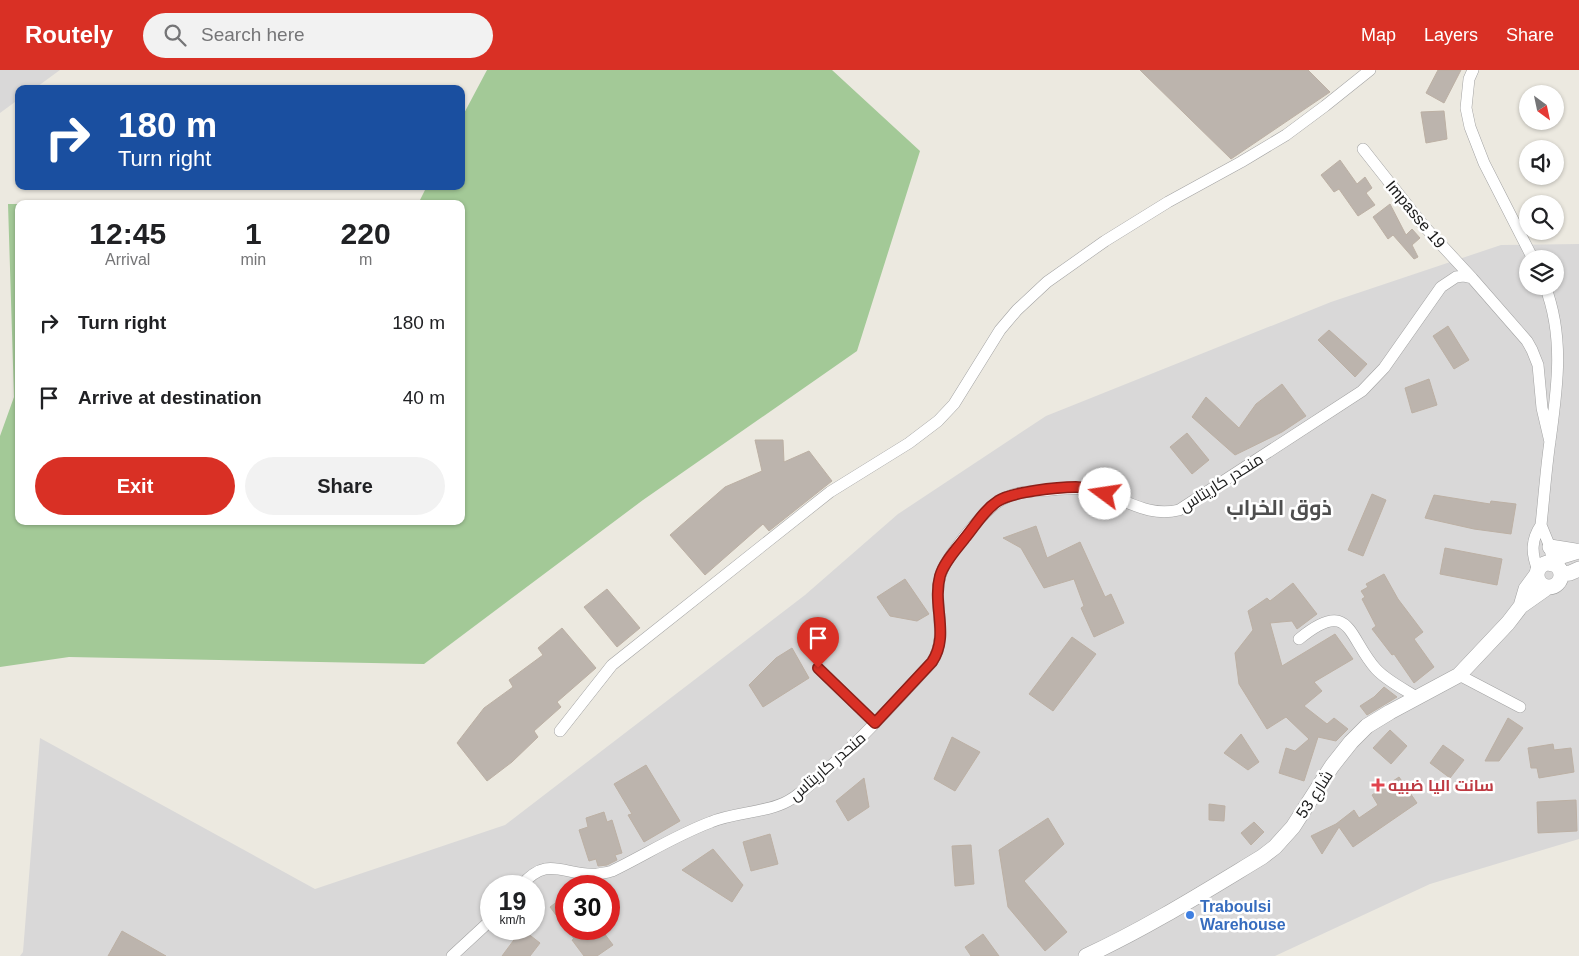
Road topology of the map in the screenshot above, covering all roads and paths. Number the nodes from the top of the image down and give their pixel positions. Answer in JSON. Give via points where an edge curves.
{"nodes":[{"id":1,"x":1370,"y":70,"type":"edge"},
{"id":2,"x":1473,"y":70,"type":"edge"},
{"id":3,"x":1363,"y":148,"type":"dead end"},
{"id":4,"x":1528,"y":250,"type":"edge"},
{"id":5,"x":1472,"y":278,"type":"junction"},
{"id":6,"x":1547,"y":295,"type":"edge"},
{"id":7,"x":1550,"y":442,"type":"junction"},
{"id":8,"x":1541,"y":525,"type":"junction"},
{"id":9,"x":1550,"y":547,"type":"junction"},
{"id":10,"x":1578,"y":551,"type":"edge"},
{"id":11,"x":1547,"y":569,"type":"junction"},
{"id":12,"x":1579,"y":569,"type":"edge"},
{"id":13,"x":1521,"y":606,"type":"junction"},
{"id":14,"x":1299,"y":639,"type":"dead end"},
{"id":15,"x":818,"y":668,"type":"dead end"},
{"id":16,"x":1459,"y":675,"type":"junction"},
{"id":17,"x":1418,"y":698,"type":"junction"},
{"id":18,"x":1520,"y":707,"type":"dead end"},
{"id":19,"x":875,"y":723,"type":"junction"},
{"id":20,"x":560,"y":730,"type":"dead end"},
{"id":21,"x":534,"y":875,"type":"edge"},
{"id":22,"x":480,"y":930,"type":"edge"},
{"id":23,"x":452,"y":956,"type":"edge"},
{"id":24,"x":1086,"y":956,"type":"edge"}],
"edges":[{"from":1,"to":20,"type":"street","via":[[1286,135],[1105,241],[1041,287],[1000,330],[954,404],[942,417],[909,443],[830,492],[612,665]]},
{"from":2,"to":4,"type":"street","via":[[1466,108],[1470,127],[1484,163]]},
{"from":3,"to":5,"type":"street","name":"Impasse 19","via":[[1424,225]]},
{"from":5,"to":7,"type":"street","via":[[1532,350],[1538,365],[1542,408]]},
{"from":5,"to":19,"type":"street","name":"منحدر كاريتاس","via":[[1456,277],[1441,287],[1384,368],[1362,391],[1179,510],[1154,512],[1076,487],[1016,494],[998,501],[952,554],[940,575],[941,642],[938,653]]},
{"from":6,"to":7,"type":"street","via":[[1558,354],[1558,386]]},
{"from":7,"to":8,"type":"street"},
{"from":8,"to":9,"type":"street"},
{"from":8,"to":11,"type":"street","via":[[1533,542],[1534,561]]},
{"from":9,"to":10,"type":"street"},
{"from":9,"to":11,"type":"street"},
{"from":10,"to":11,"type":"street","name":"شارع 53","via":[[1562,556]]},
{"from":11,"to":12,"type":"street","via":[[1570,573]]},
{"from":11,"to":13,"type":"street","name":"شارع 53","via":[[1526,589]]},
{"from":11,"to":13,"type":"street","name":"شارع 53","via":[[1539,582],[1548,587]]},
{"from":13,"to":16,"type":"street","name":"شارع 53"},
{"from":14,"to":17,"type":"street","via":[[1324,623],[1341,623],[1352,630],[1378,671]]},
{"from":15,"to":19,"type":"street"},
{"from":16,"to":17,"type":"street","name":"شارع 53"},
{"from":16,"to":18,"type":"street"},
{"from":17,"to":24,"type":"street","name":"شارع 53","via":[[1376,720],[1351,742],[1275,847],[1173,911]]},
{"from":19,"to":21,"type":"street","name":"منحدر كاريتاس","via":[[839,759],[788,801],[777,806],[741,812],[710,822],[608,873],[584,875],[551,868]]},
{"from":22,"to":23,"type":"street"}]}
